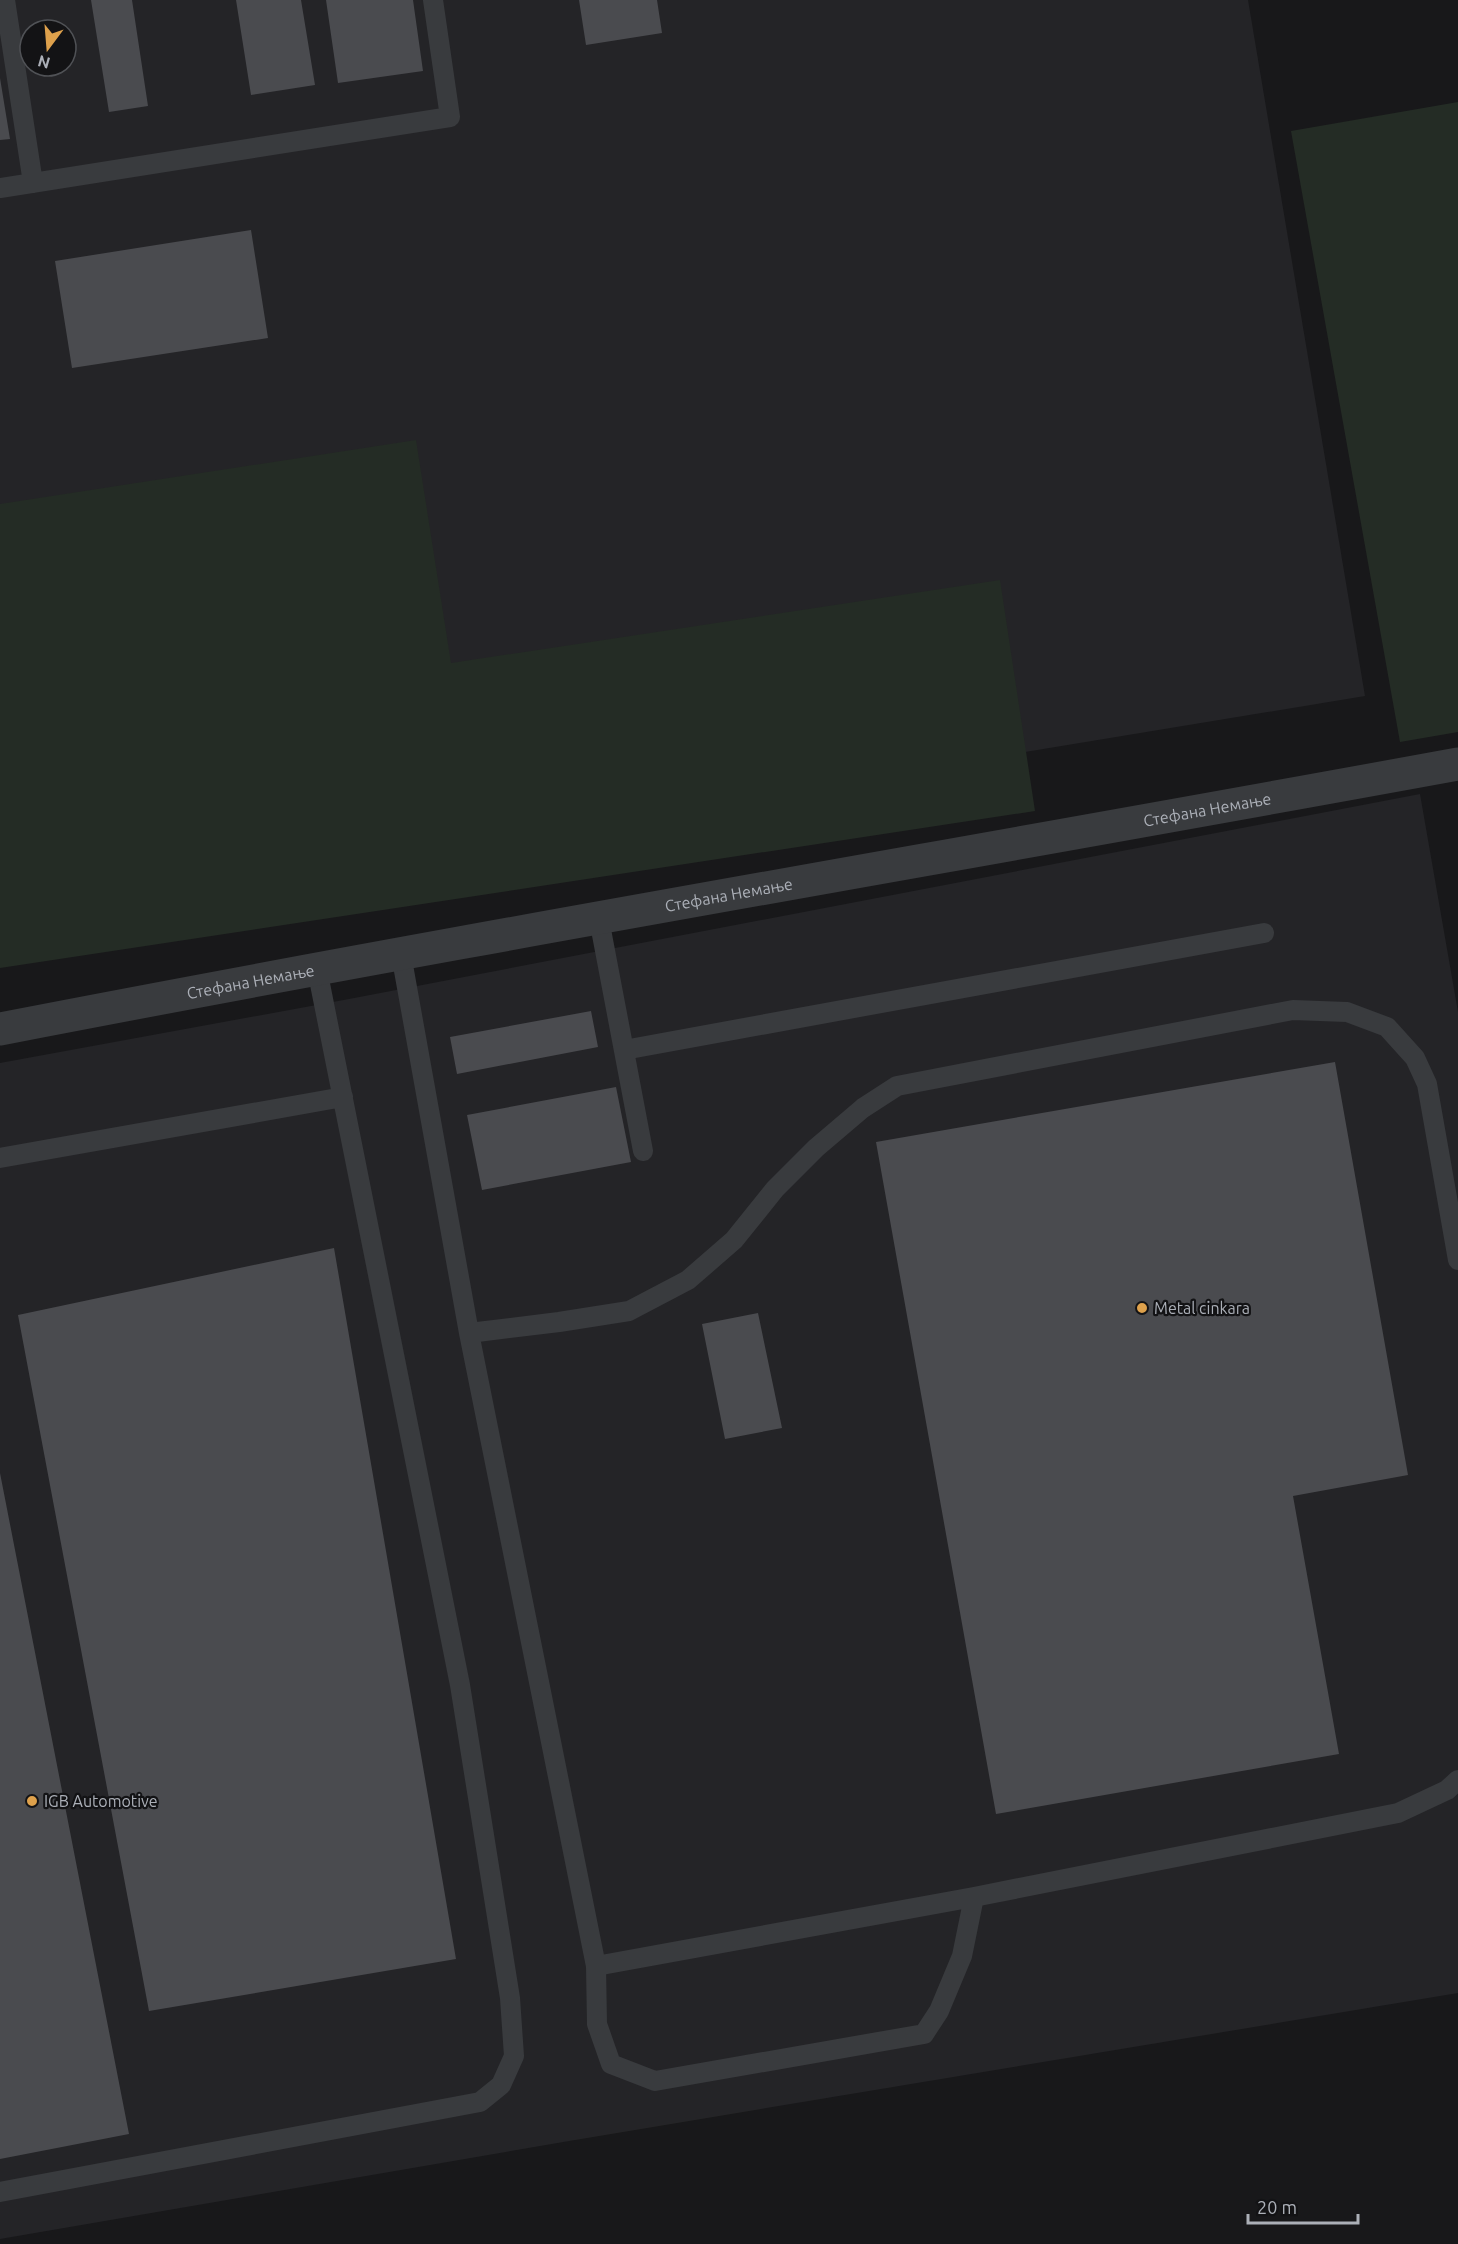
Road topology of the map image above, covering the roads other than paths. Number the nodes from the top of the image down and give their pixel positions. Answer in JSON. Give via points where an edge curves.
{"nodes":[{"id":1,"x":5,"y":0,"type":"edge"},
{"id":2,"x":433,"y":0,"type":"edge"},
{"id":3,"x":33,"y":183,"type":"junction"},
{"id":4,"x":0,"y":188,"type":"edge"},
{"id":5,"x":1458,"y":764,"type":"edge"},
{"id":6,"x":599,"y":919,"type":"junction"},
{"id":7,"x":1264,"y":933,"type":"dead end"},
{"id":8,"x":401,"y":954,"type":"junction"},
{"id":9,"x":317,"y":969,"type":"junction"},
{"id":10,"x":0,"y":1029,"type":"edge"},
{"id":11,"x":624,"y":1050,"type":"junction"},
{"id":12,"x":343,"y":1097,"type":"junction"},
{"id":13,"x":643,"y":1151,"type":"dead end"},
{"id":14,"x":0,"y":1158,"type":"edge"},
{"id":15,"x":1458,"y":1260,"type":"edge"},
{"id":16,"x":469,"y":1333,"type":"junction"},
{"id":17,"x":1458,"y":1780,"type":"edge"},
{"id":18,"x":974,"y":1897,"type":"junction"},
{"id":19,"x":596,"y":1966,"type":"junction"},
{"id":20,"x":0,"y":2192,"type":"edge"}],
"edges":[{"from":1,"to":3,"type":"lane"},
{"from":2,"to":3,"type":"lane","via":[[450,117]]},
{"from":3,"to":4,"type":"lane"},
{"from":5,"to":6,"type":"street","name":"Стефана Немање"},
{"from":6,"to":8,"type":"street","name":"Стефана Немање"},
{"from":6,"to":11,"type":"lane"},
{"from":7,"to":11,"type":"lane"},
{"from":8,"to":9,"type":"street","name":"Стефана Немање"},
{"from":8,"to":16,"type":"lane"},
{"from":9,"to":10,"type":"street","name":"Стефана Немање"},
{"from":9,"to":12,"type":"lane"},
{"from":11,"to":13,"type":"lane"},
{"from":12,"to":14,"type":"lane"},
{"from":12,"to":20,"type":"lane","via":[[460,1685],[510,1998],[514,2056],[501,2085],[480,2102]]},
{"from":15,"to":16,"type":"lane","via":[[1427,1084],[1415,1058],[1387,1027],[1347,1012],[1293,1010],[897,1086],[863,1108],[816,1148],[775,1189],[734,1240],[688,1280],[629,1311]]},
{"from":16,"to":19,"type":"lane"},
{"from":17,"to":18,"type":"lane","via":[[1447,1790],[1398,1813]]},
{"from":18,"to":19,"type":"lane"},
{"from":18,"to":19,"type":"lane","via":[[962,1956],[939,2011],[924,2034],[655,2081],[611,2064],[597,2024]]}]}
